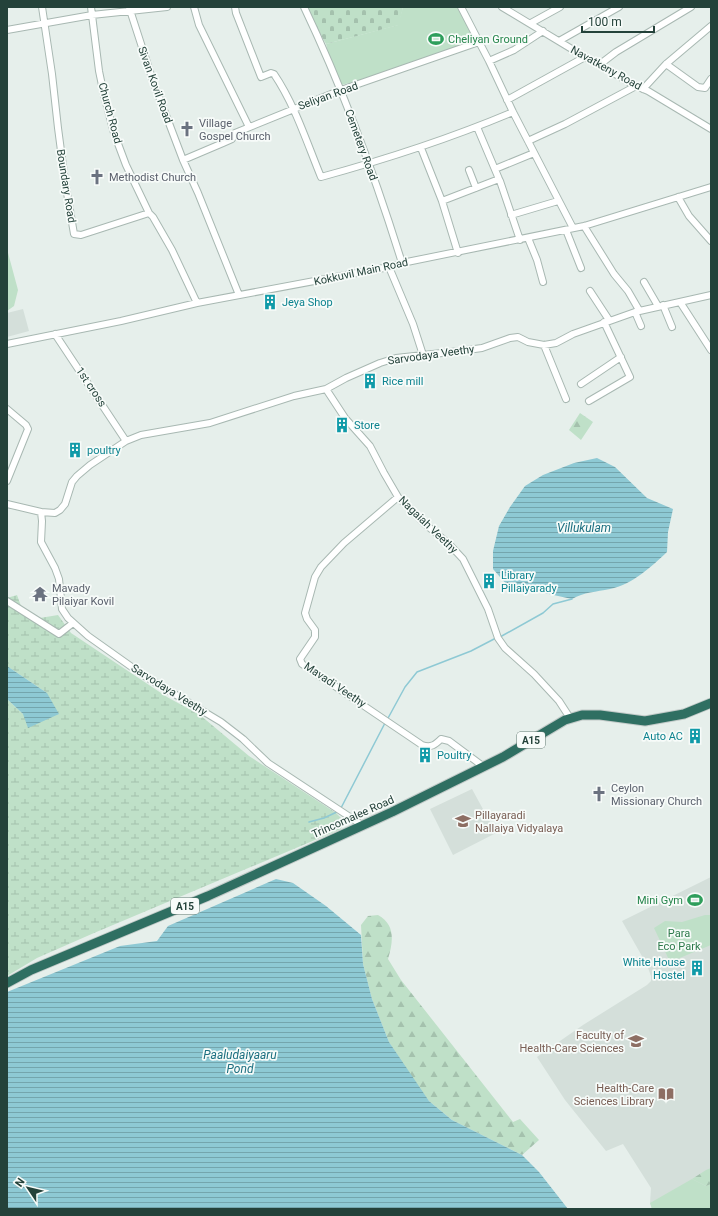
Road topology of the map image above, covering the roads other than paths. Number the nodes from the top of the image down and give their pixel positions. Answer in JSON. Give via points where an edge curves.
{"nodes":[{"id":1,"x":42,"y":7,"type":"edge"},
{"id":2,"x":91,"y":7,"type":"edge"},
{"id":3,"x":168,"y":7,"type":"edge"},
{"id":4,"x":194,"y":7,"type":"edge"},
{"id":5,"x":235,"y":7,"type":"edge"},
{"id":6,"x":304,"y":7,"type":"edge"},
{"id":7,"x":461,"y":7,"type":"edge"},
{"id":8,"x":502,"y":7,"type":"edge"},
{"id":9,"x":560,"y":7,"type":"edge"},
{"id":10,"x":619,"y":7,"type":"edge"},
{"id":11,"x":691,"y":7,"type":"edge"},
{"id":12,"x":129,"y":9,"type":"edge"},
{"id":13,"x":546,"y":10,"type":"edge"},
{"id":14,"x":92,"y":15,"type":"junction"},
{"id":15,"x":44,"y":23,"type":"junction"},
{"id":16,"x":531,"y":23,"type":"junction"},
{"id":17,"x":711,"y":26,"type":"edge"},
{"id":18,"x":7,"y":30,"type":"edge"},
{"id":19,"x":543,"y":31,"type":"junction"},
{"id":20,"x":559,"y":41,"type":"junction"},
{"id":21,"x":479,"y":42,"type":"junction"},
{"id":22,"x":585,"y":57,"type":"junction"},
{"id":23,"x":489,"y":61,"type":"junction"},
{"id":24,"x":666,"y":64,"type":"junction"},
{"id":25,"x":600,"y":65,"type":"junction"},
{"id":26,"x":711,"y":79,"type":"edge"},
{"id":27,"x":636,"y":86,"type":"junction"},
{"id":28,"x":644,"y":89,"type":"junction"},
{"id":29,"x":341,"y":90,"type":"junction"},
{"id":30,"x":507,"y":100,"type":"junction"},
{"id":31,"x":292,"y":109,"type":"junction"},
{"id":32,"x":513,"y":112,"type":"junction"},
{"id":33,"x":249,"y":126,"type":"junction"},
{"id":34,"x":477,"y":127,"type":"junction"},
{"id":35,"x":711,"y":129,"type":"edge"},
{"id":36,"x":528,"y":141,"type":"junction"},
{"id":37,"x":421,"y":148,"type":"junction"},
{"id":38,"x":534,"y":153,"type":"junction"},
{"id":39,"x":183,"y":160,"type":"junction"},
{"id":40,"x":368,"y":164,"type":"junction"},
{"id":41,"x":495,"y":169,"type":"junction"},
{"id":42,"x":469,"y":170,"type":"dead end"},
{"id":43,"x":498,"y":179,"type":"junction"},
{"id":44,"x":711,"y":187,"type":"edge"},
{"id":45,"x":476,"y":188,"type":"junction"},
{"id":46,"x":678,"y":197,"type":"junction"},
{"id":47,"x":558,"y":200,"type":"junction"},
{"id":48,"x":442,"y":201,"type":"junction"},
{"id":49,"x":149,"y":213,"type":"junction"},
{"id":50,"x":511,"y":215,"type":"junction"},
{"id":51,"x":584,"y":226,"type":"junction"},
{"id":52,"x":570,"y":229,"type":"junction"},
{"id":53,"x":528,"y":238,"type":"junction"},
{"id":54,"x":520,"y":240,"type":"junction"},
{"id":55,"x":711,"y":241,"type":"edge"},
{"id":56,"x":458,"y":253,"type":"junction"},
{"id":57,"x":402,"y":263,"type":"junction"},
{"id":58,"x":389,"y":267,"type":"junction"},
{"id":59,"x":581,"y":268,"type":"dead end"},
{"id":60,"x":543,"y":282,"type":"dead end"},
{"id":61,"x":644,"y":282,"type":"dead end"},
{"id":62,"x":590,"y":291,"type":"dead end"},
{"id":63,"x":239,"y":295,"type":"junction"},
{"id":64,"x":711,"y":295,"type":"edge"},
{"id":65,"x":680,"y":302,"type":"junction"},
{"id":66,"x":197,"y":303,"type":"junction"},
{"id":67,"x":660,"y":306,"type":"junction"},
{"id":68,"x":637,"y":311,"type":"junction"},
{"id":69,"x":606,"y":321,"type":"junction"},
{"id":70,"x":641,"y":326,"type":"dead end"},
{"id":71,"x":672,"y":327,"type":"dead end"},
{"id":72,"x":56,"y":334,"type":"junction"},
{"id":73,"x":7,"y":344,"type":"edge"},
{"id":74,"x":544,"y":346,"type":"junction"},
{"id":75,"x":711,"y":350,"type":"edge"},
{"id":76,"x":423,"y":355,"type":"junction"},
{"id":77,"x":621,"y":357,"type":"junction"},
{"id":78,"x":581,"y":384,"type":"dead end"},
{"id":79,"x":326,"y":389,"type":"junction"},
{"id":80,"x":566,"y":399,"type":"dead end"},
{"id":81,"x":589,"y":401,"type":"dead end"},
{"id":82,"x":7,"y":409,"type":"edge"},
{"id":83,"x":126,"y":441,"type":"junction"},
{"id":84,"x":7,"y":481,"type":"edge"},
{"id":85,"x":398,"y":497,"type":"junction"},
{"id":86,"x":7,"y":504,"type":"edge"},
{"id":87,"x":41,"y":512,"type":"junction"},
{"id":88,"x":7,"y":601,"type":"edge"},
{"id":89,"x":73,"y":623,"type":"junction"},
{"id":90,"x":711,"y":702,"type":"edge"},
{"id":91,"x":570,"y":718,"type":"junction"},
{"id":92,"x":484,"y":767,"type":"junction"},
{"id":93,"x":362,"y":825,"type":"junction"},
{"id":94,"x":7,"y":983,"type":"edge"}],
"edges":[{"from":1,"to":15,"type":"street","name":"Boundary Road"},
{"from":2,"to":14,"type":"street","name":"Church Road"},
{"from":3,"to":12,"type":"street"},
{"from":4,"to":33,"type":"street","via":[[199,24]]},
{"from":5,"to":31,"type":"street","via":[[261,77],[274,74]]},
{"from":6,"to":29,"type":"street","name":"Cemetery Road"},
{"from":7,"to":21,"type":"street"},
{"from":8,"to":16,"type":"street","name":"Navatkeny Road"},
{"from":9,"to":13,"type":"street"},
{"from":10,"to":20,"type":"street"},
{"from":11,"to":25,"type":"street","via":[[616,52]]},
{"from":12,"to":14,"type":"street"},
{"from":12,"to":39,"type":"street","name":"Sivan Kovil Road"},
{"from":13,"to":16,"type":"street"},
{"from":14,"to":15,"type":"street"},
{"from":14,"to":49,"type":"street","name":"Church Road","via":[[99,71],[114,133]]},
{"from":15,"to":18,"type":"street"},
{"from":15,"to":49,"type":"street","name":"Boundary Road","via":[[74,234],[81,235]]},
{"from":16,"to":19,"type":"street","name":"Navatkeny Road"},
{"from":17,"to":24,"type":"street"},
{"from":19,"to":20,"type":"street","name":"Navatkeny Road"},
{"from":19,"to":23,"type":"street","via":[[514,50]]},
{"from":20,"to":22,"type":"street","name":"Navatkeny Road"},
{"from":21,"to":23,"type":"street"},
{"from":21,"to":29,"type":"street","name":"Seliyan Road"},
{"from":22,"to":25,"type":"street","name":"Navatkeny Road"},
{"from":22,"to":30,"type":"street"},
{"from":23,"to":30,"type":"street"},
{"from":24,"to":26,"type":"street","via":[[698,87],[705,88]]},
{"from":24,"to":28,"type":"street"},
{"from":25,"to":27,"type":"street","name":"Navatkeny Road"},
{"from":27,"to":28,"type":"street","name":"Navatkeny Road"},
{"from":27,"to":36,"type":"street"},
{"from":28,"to":35,"type":"street","name":"Navatkeny Road"},
{"from":29,"to":31,"type":"street","name":"Seliyan Road"},
{"from":29,"to":40,"type":"street","name":"Cemetery Road"},
{"from":30,"to":32,"type":"street"},
{"from":31,"to":33,"type":"street","name":"Seliyan Road"},
{"from":31,"to":40,"type":"street","via":[[321,177]]},
{"from":32,"to":34,"type":"street"},
{"from":32,"to":36,"type":"street"},
{"from":33,"to":39,"type":"street","name":"Seliyan Road","via":[[235,133],[232,139]]},
{"from":34,"to":37,"type":"street"},
{"from":34,"to":41,"type":"street"},
{"from":36,"to":38,"type":"street"},
{"from":37,"to":40,"type":"street"},
{"from":37,"to":48,"type":"street"},
{"from":38,"to":41,"type":"street"},
{"from":38,"to":47,"type":"street"},
{"from":39,"to":63,"type":"street","name":"Sivan Kovil Road"},
{"from":40,"to":57,"type":"street","name":"Cemetery Road"},
{"from":41,"to":43,"type":"street"},
{"from":42,"to":45,"type":"street"},
{"from":43,"to":45,"type":"street"},
{"from":43,"to":50,"type":"street"},
{"from":44,"to":46,"type":"street","name":"Kokkuvil Main Road"},
{"from":45,"to":48,"type":"street"},
{"from":46,"to":51,"type":"street","name":"Kokkuvil Main Road"},
{"from":46,"to":55,"type":"street"},
{"from":47,"to":50,"type":"street"},
{"from":47,"to":52,"type":"street"},
{"from":48,"to":56,"type":"street"},
{"from":49,"to":66,"type":"street","via":[[172,250]]},
{"from":50,"to":54,"type":"street"},
{"from":51,"to":52,"type":"street","name":"Kokkuvil Main Road"},
{"from":51,"to":68,"type":"street","via":[[614,274],[628,291]]},
{"from":52,"to":53,"type":"street","name":"Kokkuvil Main Road"},
{"from":52,"to":59,"type":"street"},
{"from":53,"to":54,"type":"street","name":"Kokkuvil Main Road"},
{"from":53,"to":60,"type":"street"},
{"from":54,"to":56,"type":"street","name":"Kokkuvil Main Road"},
{"from":56,"to":57,"type":"street","name":"Kokkuvil Main Road"},
{"from":57,"to":58,"type":"street","name":"Kokkuvil Main Road"},
{"from":58,"to":63,"type":"street","name":"Kokkuvil Main Road"},
{"from":58,"to":76,"type":"street"},
{"from":61,"to":67,"type":"street"},
{"from":62,"to":69,"type":"street"},
{"from":63,"to":66,"type":"street","name":"Kokkuvil Main Road"},
{"from":64,"to":65,"type":"street"},
{"from":65,"to":67,"type":"street"},
{"from":65,"to":75,"type":"street"},
{"from":66,"to":72,"type":"street","name":"Kokkuvil Main Road"},
{"from":67,"to":68,"type":"street"},
{"from":67,"to":71,"type":"street"},
{"from":68,"to":69,"type":"street"},
{"from":68,"to":70,"type":"street"},
{"from":69,"to":74,"type":"street"},
{"from":69,"to":77,"type":"street"},
{"from":72,"to":73,"type":"street","name":"Kokkuvil Main Road"},
{"from":72,"to":83,"type":"street","name":"1st cross"},
{"from":74,"to":76,"type":"street","name":"Sarvodaya Veethy","via":[[518,337],[482,348]]},
{"from":74,"to":80,"type":"street"},
{"from":76,"to":79,"type":"street","name":"Sarvodaya Veethy","via":[[380,363]]},
{"from":77,"to":78,"type":"street"},
{"from":77,"to":81,"type":"street","via":[[630,377]]},
{"from":79,"to":83,"type":"street","name":"Sarvodaya Veethy","via":[[294,396],[210,423],[141,435]]},
{"from":79,"to":85,"type":"street","name":"Nagaiah Veethy","via":[[345,418],[370,446]]},
{"from":82,"to":84,"type":"street","via":[[28,429]]},
{"from":83,"to":87,"type":"street","name":"Sarvodaya Veethy","via":[[77,476],[60,510],[55,513]]},
{"from":85,"to":91,"type":"street","name":"Nagaiah Veethy","via":[[463,560],[488,610],[498,638],[505,648],[534,674]]},
{"from":85,"to":92,"type":"street","name":"Mavadi Veethy","via":[[344,543],[321,567],[315,577],[305,613],[315,630],[315,637],[300,659],[302,664],[422,745],[428,747],[441,739],[449,741]]},
{"from":86,"to":87,"type":"street","name":"Sarvodaya Veethy"},
{"from":87,"to":89,"type":"street","name":"Sarvodaya Veethy","via":[[41,542],[59,579],[62,609]]},
{"from":88,"to":89,"type":"street","via":[[59,634]]},
{"from":89,"to":93,"type":"street","name":"Sarvodaya Veethy","via":[[143,675],[222,722],[268,763]]},
{"from":90,"to":91,"type":"highway","name":"Trincomalee Road","number":"A15","via":[[684,714],[645,721],[600,715]]},
{"from":91,"to":92,"type":"highway","name":"Trincomalee Road","number":"A15"},
{"from":92,"to":93,"type":"highway","name":"Trincomalee Road","number":"A15"},
{"from":93,"to":94,"type":"highway","name":"Trincomalee Road","number":"A15","via":[[208,896],[31,970]]}]}
